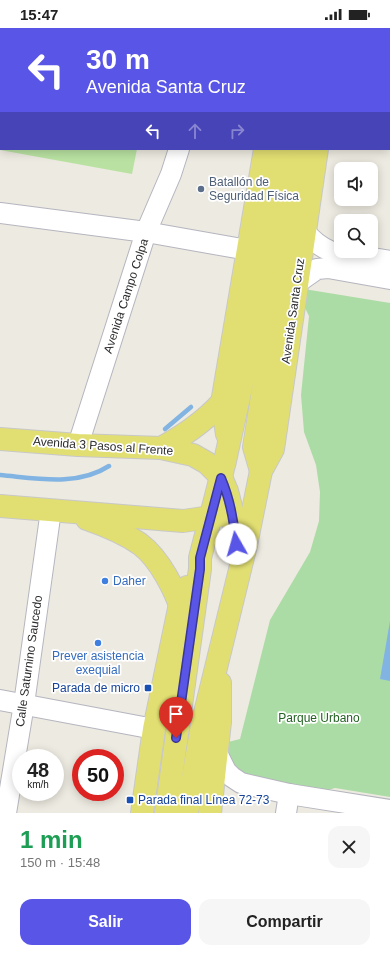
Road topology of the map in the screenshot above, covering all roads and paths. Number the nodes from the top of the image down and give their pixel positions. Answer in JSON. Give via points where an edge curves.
{"nodes":[{"id":1,"x":179,"y":150,"type":"edge"},
{"id":2,"x":265,"y":150,"type":"edge"},
{"id":3,"x":283,"y":150,"type":"edge"},
{"id":4,"x":301,"y":150,"type":"edge"},
{"id":5,"x":317,"y":150,"type":"edge"},
{"id":6,"x":0,"y":213,"type":"edge"},
{"id":7,"x":305,"y":231,"type":"junction"},
{"id":8,"x":146,"y":232,"type":"junction"},
{"id":9,"x":248,"y":250,"type":"junction"},
{"id":10,"x":390,"y":261,"type":"edge"},
{"id":11,"x":390,"y":279,"type":"edge"},
{"id":12,"x":297,"y":282,"type":"junction"},
{"id":13,"x":244,"y":374,"type":"junction"},
{"id":14,"x":222,"y":403,"type":"junction"},
{"id":15,"x":0,"y":439,"type":"edge"},
{"id":16,"x":229,"y":443,"type":"junction"},
{"id":17,"x":78,"y":445,"type":"junction"},
{"id":18,"x":161,"y":448,"type":"junction"},
{"id":19,"x":261,"y":474,"type":"junction"},
{"id":20,"x":221,"y":478,"type":"junction"},
{"id":21,"x":0,"y":506,"type":"edge"},
{"id":22,"x":58,"y":510,"type":"junction"},
{"id":23,"x":232,"y":511,"type":"junction"},
{"id":24,"x":211,"y":517,"type":"junction"},
{"id":25,"x":200,"y":558,"type":"junction"},
{"id":26,"x":239,"y":572,"type":"junction"},
{"id":27,"x":180,"y":604,"type":"junction"},
{"id":28,"x":190,"y":633,"type":"junction"},
{"id":29,"x":220,"y":650,"type":"junction"},
{"id":30,"x":0,"y":700,"type":"edge"},
{"id":31,"x":24,"y":704,"type":"junction"},
{"id":32,"x":154,"y":729,"type":"junction"},
{"id":33,"x":217,"y":753,"type":"junction"},
{"id":34,"x":287,"y":803,"type":"edge"},
{"id":35,"x":390,"y":810,"type":"edge"},
{"id":36,"x":6,"y":813,"type":"edge"},
{"id":37,"x":142,"y":813,"type":"edge"},
{"id":38,"x":166,"y":813,"type":"edge"},
{"id":39,"x":187,"y":813,"type":"edge"},
{"id":40,"x":210,"y":813,"type":"edge"}],
"edges":[{"from":1,"to":8,"type":"street","name":"Avenida Campo Colpa"},
{"from":2,"to":9,"type":"main road"},
{"from":3,"to":13,"type":"main road"},
{"from":4,"to":19,"type":"main road","name":"Avenida Santa Cruz","via":[[254,447]]},
{"from":5,"to":7,"type":"main road","name":"Avenida Santa Cruz"},
{"from":6,"to":8,"type":"street"},
{"from":7,"to":10,"type":"street","via":[[313,242],[330,251]]},
{"from":7,"to":12,"type":"main road","name":"Avenida Santa Cruz"},
{"from":8,"to":9,"type":"street"},
{"from":8,"to":17,"type":"street","name":"Avenida Campo Colpa"},
{"from":9,"to":14,"type":"main road"},
{"from":11,"to":12,"type":"street","via":[[328,268],[317,269]]},
{"from":12,"to":19,"type":"main road","name":"Avenida Santa Cruz","via":[[273,449]]},
{"from":13,"to":14,"type":"main road"},
{"from":13,"to":16,"type":"main road"},
{"from":14,"to":16,"type":"main road"},
{"from":14,"to":18,"type":"main road","via":[[193,429]]},
{"from":15,"to":17,"type":"main road","name":"Avenida 3 Pasos al Frente"},
{"from":16,"to":20,"type":"main road"},
{"from":17,"to":18,"type":"main road","name":"Avenida 3 Pasos al Frente"},
{"from":18,"to":20,"type":"main road","name":"Avenida 3 Pasos al Frente","via":[[193,455],[207,463]]},
{"from":19,"to":23,"type":"main road","via":[[244,502]]},
{"from":19,"to":26,"type":"main road","name":"Avenida Santa Cruz"},
{"from":20,"to":23,"type":"main road"},
{"from":20,"to":24,"type":"main road"},
{"from":21,"to":22,"type":"main road"},
{"from":22,"to":24,"type":"main road","via":[[183,521]]},
{"from":22,"to":27,"type":"main road","via":[[98,523],[140,544],[160,565]]},
{"from":22,"to":31,"type":"street","name":"Calle Saturnino Saucedo"},
{"from":23,"to":24,"type":"main road"},
{"from":23,"to":26,"type":"main road"},
{"from":24,"to":25,"type":"main road"},
{"from":25,"to":27,"type":"main road"},
{"from":25,"to":28,"type":"main road"},
{"from":26,"to":29,"type":"main road","name":"Avenida Santa Cruz"},
{"from":27,"to":28,"type":"main road"},
{"from":27,"to":32,"type":"main road"},
{"from":28,"to":38,"type":"main road"},
{"from":29,"to":33,"type":"main road","name":"Avenida Santa Cruz","via":[[220,722]]},
{"from":29,"to":39,"type":"main road","name":"Avenida Santa Cruz","via":[[202,725]]},
{"from":30,"to":31,"type":"street"},
{"from":31,"to":32,"type":"street"},
{"from":31,"to":36,"type":"street","name":"Calle Saturnino Saucedo"},
{"from":32,"to":37,"type":"main road"},
{"from":33,"to":34,"type":"street","via":[[232,777]]},
{"from":33,"to":40,"type":"main road","name":"Avenida Santa Cruz"},
{"from":34,"to":35,"type":"street"}]}
